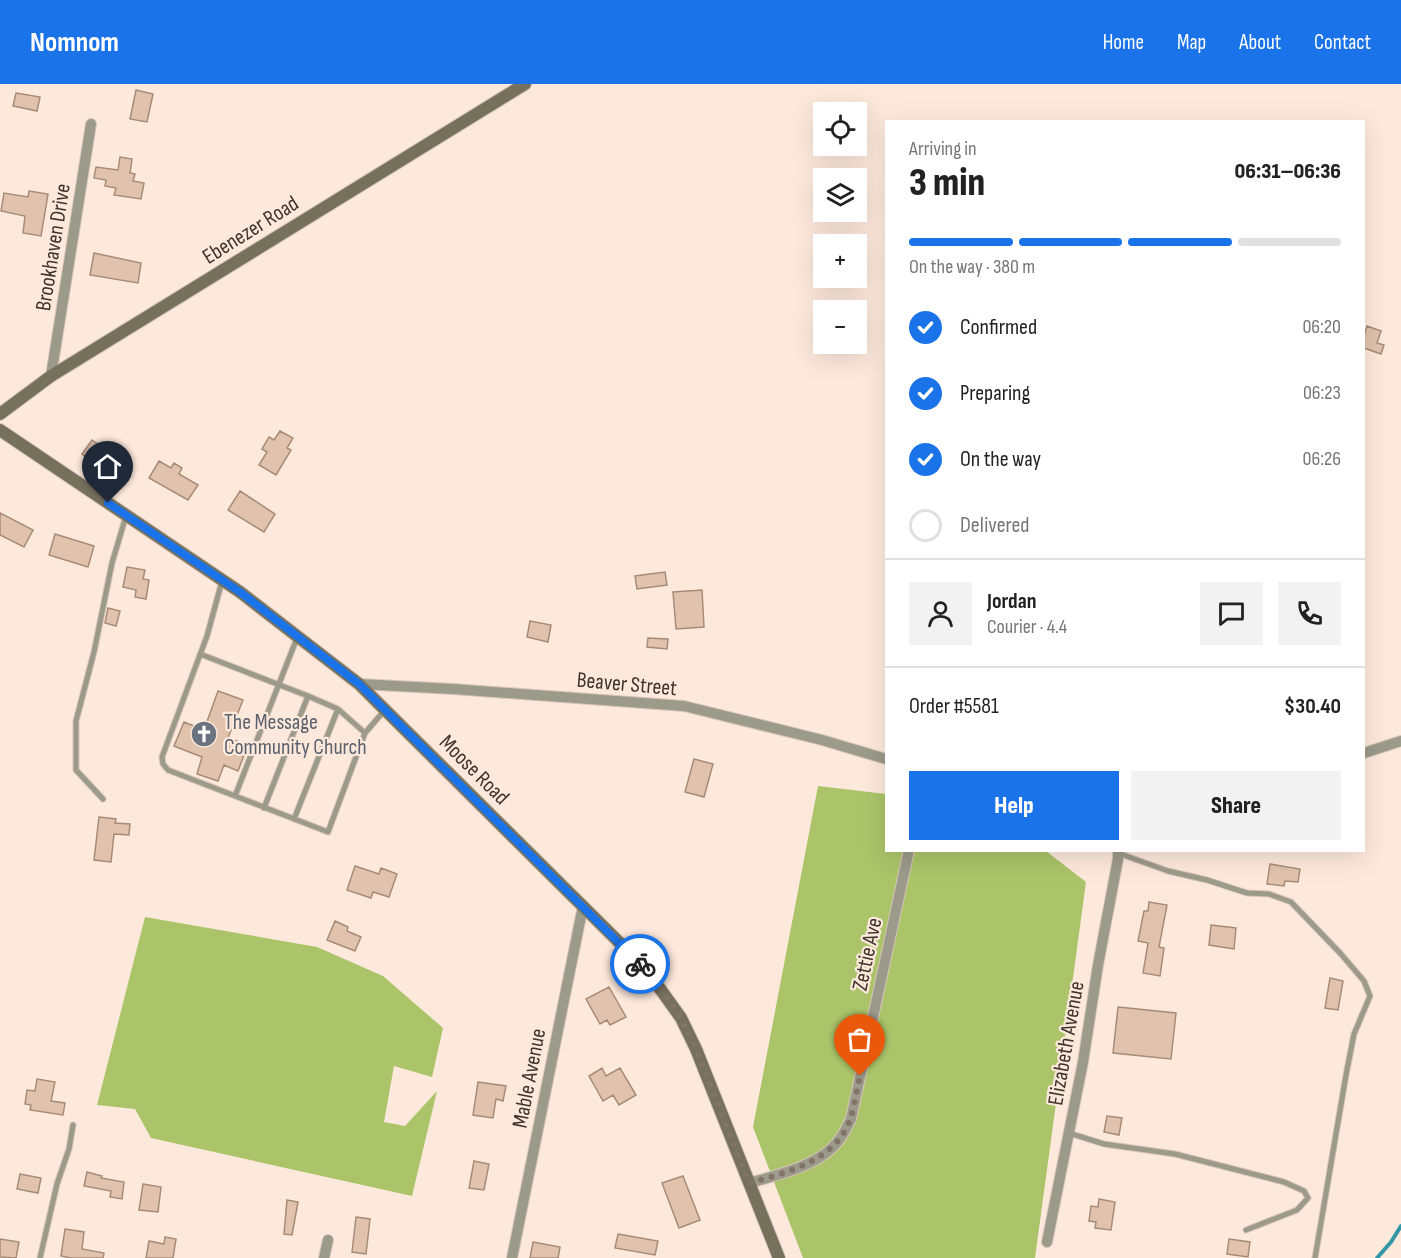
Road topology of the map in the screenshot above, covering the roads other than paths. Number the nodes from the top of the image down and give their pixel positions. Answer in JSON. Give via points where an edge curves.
{"nodes":[{"id":1,"x":525,"y":84,"type":"edge"},
{"id":2,"x":92,"y":124,"type":"dead end"},
{"id":3,"x":51,"y":376,"type":"junction"},
{"id":4,"x":0,"y":414,"type":"edge"},
{"id":5,"x":0,"y":430,"type":"edge"},
{"id":6,"x":126,"y":515,"type":"junction"},
{"id":7,"x":222,"y":580,"type":"junction"},
{"id":8,"x":298,"y":636,"type":"junction"},
{"id":9,"x":200,"y":654,"type":"junction"},
{"id":10,"x":278,"y":684,"type":"junction"},
{"id":11,"x":359,"y":684,"type":"junction"},
{"id":12,"x":308,"y":696,"type":"junction"},
{"id":13,"x":338,"y":709,"type":"junction"},
{"id":14,"x":385,"y":710,"type":"junction"},
{"id":15,"x":365,"y":733,"type":"junction"},
{"id":16,"x":1401,"y":741,"type":"edge"},
{"id":17,"x":1365,"y":753,"type":"edge"},
{"id":18,"x":885,"y":759,"type":"edge"},
{"id":19,"x":235,"y":796,"type":"junction"},
{"id":20,"x":103,"y":800,"type":"dead end"},
{"id":21,"x":264,"y":808,"type":"junction"},
{"id":22,"x":294,"y":819,"type":"junction"},
{"id":23,"x":909,"y":852,"type":"edge"},
{"id":24,"x":1118,"y":852,"type":"edge"},
{"id":25,"x":583,"y":906,"type":"junction"},
{"id":26,"x":73,"y":1125,"type":"dead end"},
{"id":27,"x":1069,"y":1133,"type":"junction"},
{"id":28,"x":749,"y":1183,"type":"junction"},
{"id":29,"x":1246,"y":1230,"type":"dead end"},
{"id":30,"x":328,"y":1240,"type":"dead end"},
{"id":31,"x":1047,"y":1242,"type":"dead end"},
{"id":32,"x":40,"y":1258,"type":"edge"},
{"id":33,"x":324,"y":1258,"type":"edge"},
{"id":34,"x":512,"y":1258,"type":"edge"},
{"id":35,"x":779,"y":1258,"type":"edge"},
{"id":36,"x":1315,"y":1258,"type":"edge"}],
"edges":[{"from":1,"to":3,"type":"street","name":"Ebenezer Road"},
{"from":2,"to":3,"type":"street","name":"Brookhaven Drive"},
{"from":3,"to":4,"type":"street","name":"Ebenezer Road"},
{"from":5,"to":6,"type":"street","name":"Moose Road"},
{"from":6,"to":7,"type":"street","name":"Moose Road"},
{"from":6,"to":20,"type":"lane","via":[[76,721],[76,770]]},
{"from":7,"to":8,"type":"street","name":"Moose Road"},
{"from":7,"to":9,"type":"lane"},
{"from":8,"to":10,"type":"lane"},
{"from":8,"to":11,"type":"street","name":"Moose Road"},
{"from":9,"to":10,"type":"lane"},
{"from":9,"to":19,"type":"lane","via":[[162,757],[163,764],[168,770]]},
{"from":10,"to":12,"type":"lane"},
{"from":10,"to":19,"type":"lane"},
{"from":11,"to":14,"type":"street","name":"Moose Road"},
{"from":11,"to":18,"type":"street","name":"Beaver Street","via":[[684,706]]},
{"from":12,"to":13,"type":"lane"},
{"from":12,"to":21,"type":"lane"},
{"from":13,"to":15,"type":"lane"},
{"from":13,"to":22,"type":"lane"},
{"from":14,"to":15,"type":"lane"},
{"from":14,"to":25,"type":"street","name":"Moose Road"},
{"from":15,"to":22,"type":"lane","via":[[328,832]]},
{"from":16,"to":17,"type":"street"},
{"from":19,"to":21,"type":"lane"},
{"from":21,"to":22,"type":"lane"},
{"from":23,"to":28,"type":"street","name":"Zettie Ave","via":[[851,1119],[839,1141],[822,1156],[786,1173]]},
{"from":24,"to":27,"type":"street","name":"Elizabeth Avenue"},
{"from":24,"to":36,"type":"lane","via":[[1246,893],[1269,894],[1291,902],[1364,981],[1370,996],[1354,1034]]},
{"from":25,"to":28,"type":"street","name":"Moose Road","via":[[640,963],[681,1018]]},
{"from":25,"to":34,"type":"street","name":"Mable Avenue"},
{"from":26,"to":32,"type":"lane"},
{"from":27,"to":29,"type":"lane","via":[[1104,1144],[1175,1154],[1284,1182],[1304,1191],[1308,1198],[1297,1210]]},
{"from":27,"to":31,"type":"street","name":"Elizabeth Avenue"},
{"from":28,"to":35,"type":"street","name":"Moose Road"},
{"from":30,"to":33,"type":"street"}]}
